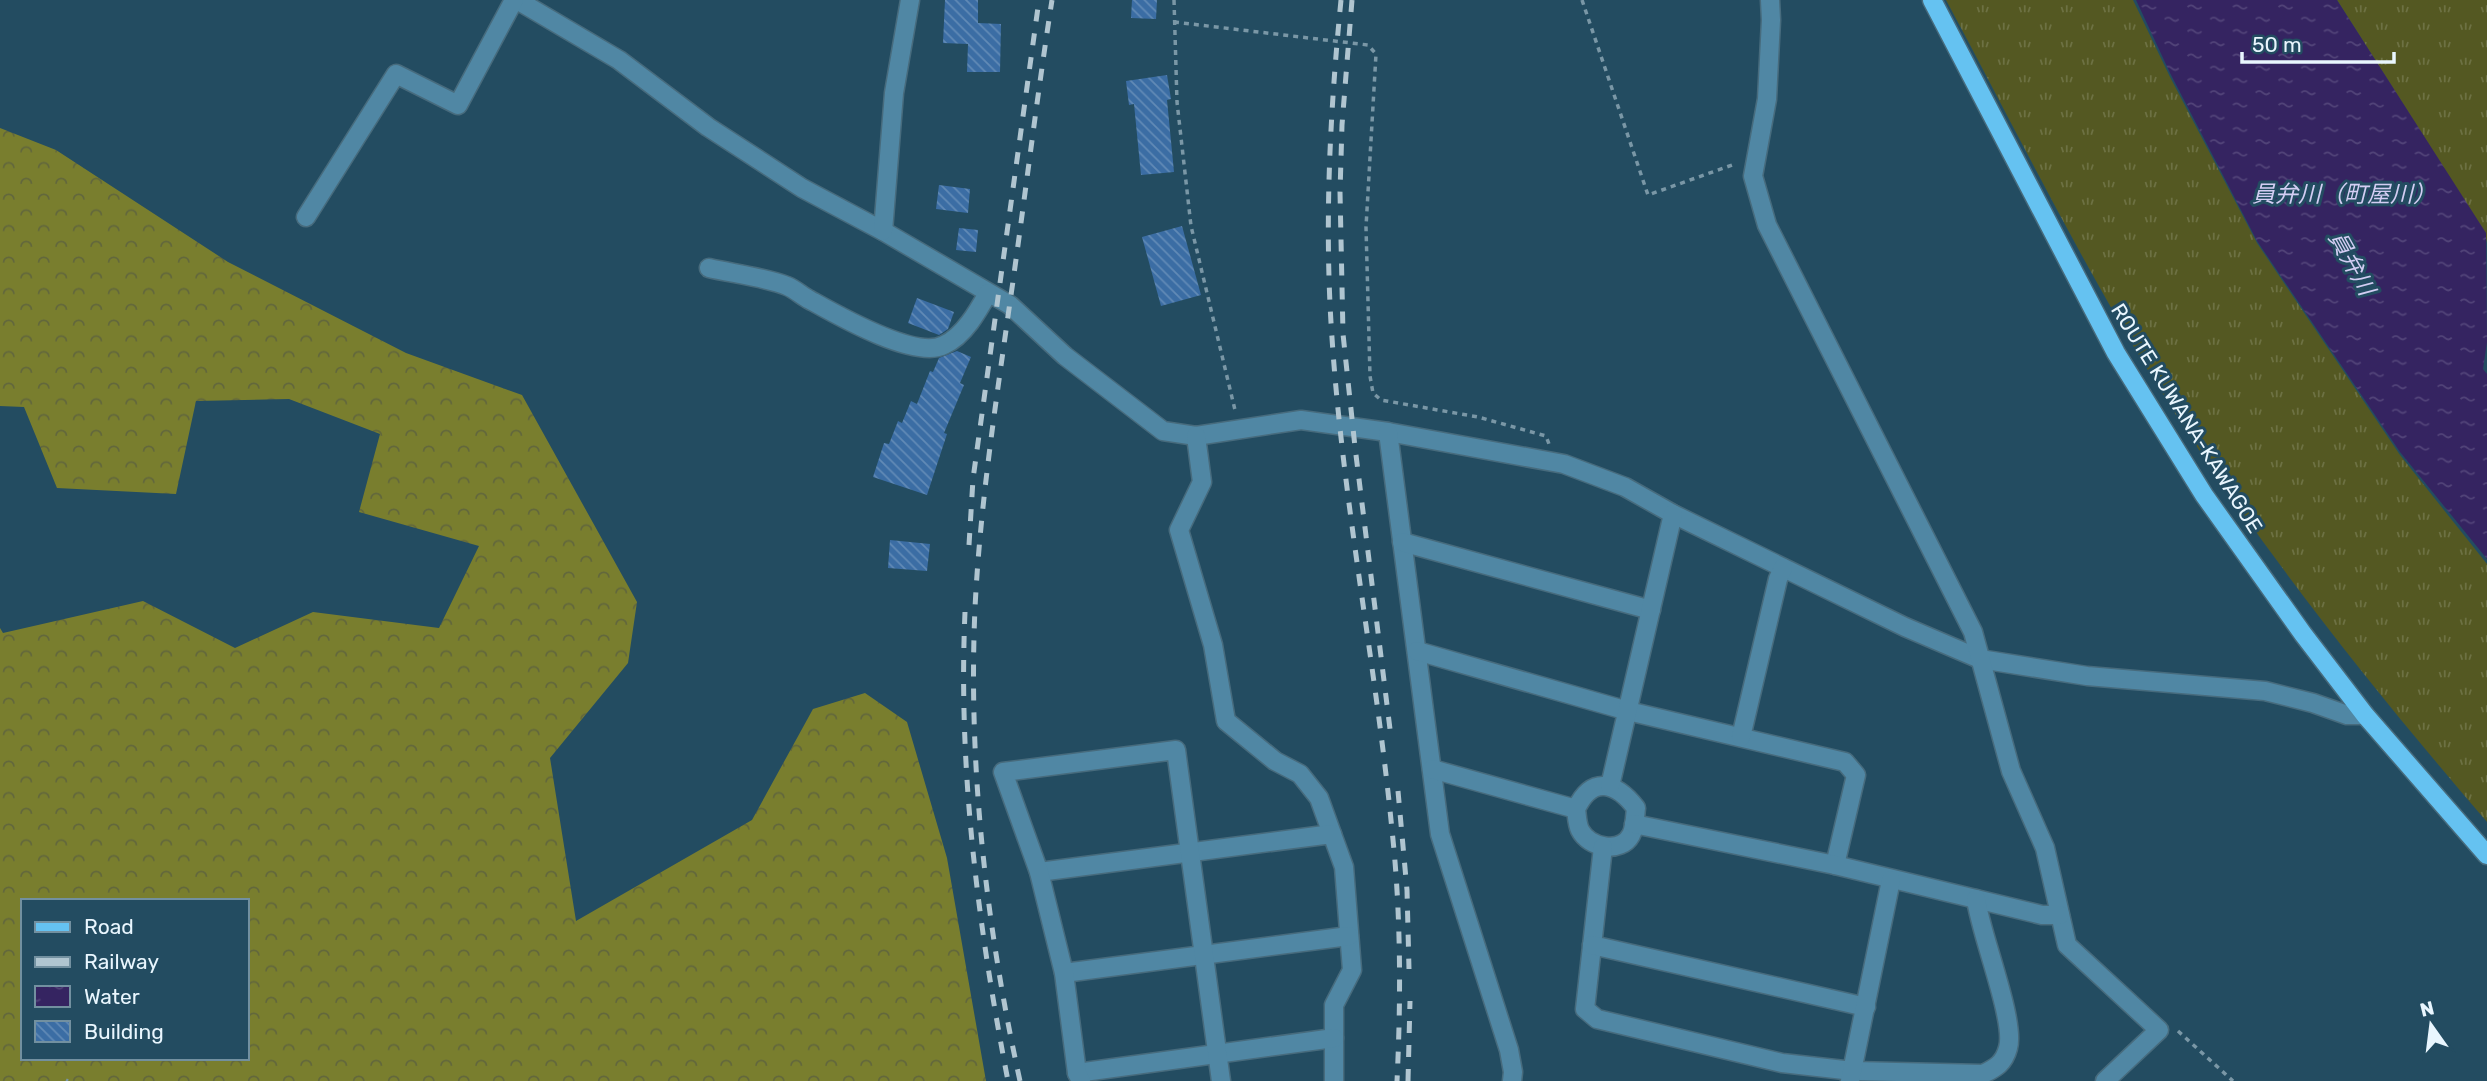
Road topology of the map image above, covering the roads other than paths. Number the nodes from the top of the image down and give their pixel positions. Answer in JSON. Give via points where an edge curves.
{"nodes":[{"id":1,"x":515,"y":0,"type":"edge"},
{"id":2,"x":910,"y":0,"type":"edge"},
{"id":3,"x":1769,"y":0,"type":"edge"},
{"id":4,"x":1933,"y":0,"type":"edge"},
{"id":5,"x":306,"y":217,"type":"dead end"},
{"id":6,"x":883,"y":231,"type":"junction"},
{"id":7,"x":709,"y":268,"type":"dead end"},
{"id":8,"x":989,"y":293,"type":"junction"},
{"id":9,"x":1388,"y":432,"type":"junction"},
{"id":10,"x":1196,"y":436,"type":"junction"},
{"id":11,"x":1673,"y":514,"type":"junction"},
{"id":12,"x":1402,"y":542,"type":"junction"},
{"id":13,"x":1783,"y":568,"type":"junction"},
{"id":14,"x":1651,"y":610,"type":"junction"},
{"id":15,"x":1418,"y":651,"type":"junction"},
{"id":16,"x":1980,"y":659,"type":"junction"},
{"id":17,"x":1628,"y":711,"type":"junction"},
{"id":18,"x":2365,"y":715,"type":"junction"},
{"id":19,"x":1741,"y":737,"type":"junction"},
{"id":20,"x":1432,"y":769,"type":"junction"},
{"id":21,"x":1610,"y":786,"type":"junction"},
{"id":22,"x":1576,"y":809,"type":"junction"},
{"id":23,"x":1633,"y":824,"type":"junction"},
{"id":24,"x":1332,"y":834,"type":"junction"},
{"id":25,"x":1603,"y":847,"type":"junction"},
{"id":26,"x":1189,"y":853,"type":"junction"},
{"id":27,"x":2487,"y":855,"type":"edge"},
{"id":28,"x":1835,"y":865,"type":"junction"},
{"id":29,"x":1039,"y":872,"type":"junction"},
{"id":30,"x":1891,"y":880,"type":"junction"},
{"id":31,"x":1976,"y":899,"type":"junction"},
{"id":32,"x":2060,"y":915,"type":"junction"},
{"id":33,"x":1349,"y":936,"type":"junction"},
{"id":34,"x":1592,"y":945,"type":"junction"},
{"id":35,"x":1203,"y":955,"type":"junction"},
{"id":36,"x":1064,"y":972,"type":"junction"},
{"id":37,"x":1866,"y":1007,"type":"junction"},
{"id":38,"x":1334,"y":1038,"type":"junction"},
{"id":39,"x":1217,"y":1054,"type":"junction"},
{"id":40,"x":1852,"y":1076,"type":"edge"},
{"id":41,"x":1079,"y":1077,"type":"edge"},
{"id":42,"x":1221,"y":1081,"type":"edge"},
{"id":43,"x":1334,"y":1081,"type":"edge"},
{"id":44,"x":1511,"y":1081,"type":"edge"},
{"id":45,"x":2105,"y":1081,"type":"edge"}],
"edges":[{"from":1,"to":5,"type":"street","via":[[458,105],[396,74]]},
{"from":1,"to":6,"type":"street","via":[[619,60],[708,127],[802,188]]},
{"from":2,"to":6,"type":"street","via":[[894,93]]},
{"from":3,"to":16,"type":"street","via":[[1767,100],[1753,176],[1767,225],[1973,632]]},
{"from":4,"to":18,"type":"main road","name":"ROUTE KUWANA-KAWAGOE","via":[[2116,353],[2204,495]]},
{"from":6,"to":8,"type":"street"},
{"from":7,"to":8,"type":"street","via":[[787,286],[875,332],[925,349],[953,340]]},
{"from":8,"to":10,"type":"street","via":[[1010,305],[1065,356],[1163,431]]},
{"from":9,"to":10,"type":"street","via":[[1301,420]]},
{"from":9,"to":11,"type":"street","via":[[1555,462],[1625,487]]},
{"from":9,"to":12,"type":"street"},
{"from":10,"to":24,"type":"street","via":[[1202,482],[1179,530],[1213,645],[1226,720],[1275,761],[1300,774],[1319,798]]},
{"from":11,"to":13,"type":"street"},
{"from":11,"to":14,"type":"street"},
{"from":12,"to":14,"type":"street"},
{"from":12,"to":15,"type":"street"},
{"from":13,"to":16,"type":"street"},
{"from":13,"to":19,"type":"street"},
{"from":14,"to":17,"type":"street"},
{"from":15,"to":17,"type":"street"},
{"from":15,"to":20,"type":"street"},
{"from":16,"to":18,"type":"street","via":[[2087,676],[2265,691],[2347,715]]},
{"from":16,"to":32,"type":"street","via":[[2011,771],[2045,848]]},
{"from":17,"to":19,"type":"street"},
{"from":17,"to":21,"type":"street"},
{"from":18,"to":27,"type":"main road","name":"ROUTE KUWANA-KAWAGOE"},
{"from":19,"to":28,"type":"street","via":[[1845,762],[1856,775]]},
{"from":20,"to":22,"type":"street"},
{"from":20,"to":44,"type":"street","via":[[1440,834],[1509,1049]]},
{"from":21,"to":22,"type":"street","via":[[1597,786],[1582,794]]},
{"from":21,"to":23,"type":"street","via":[[1624,792],[1636,808]]},
{"from":22,"to":25,"type":"street","via":[[1580,830]]},
{"from":23,"to":25,"type":"street","via":[[1631,835],[1622,844]]},
{"from":23,"to":28,"type":"street"},
{"from":24,"to":26,"type":"street"},
{"from":24,"to":33,"type":"street","via":[[1344,867]]},
{"from":25,"to":34,"type":"street"},
{"from":26,"to":29,"type":"street"},
{"from":26,"to":29,"type":"street","via":[[1176,750],[1003,772]]},
{"from":26,"to":35,"type":"street"},
{"from":28,"to":30,"type":"street"},
{"from":29,"to":36,"type":"street"},
{"from":30,"to":31,"type":"street"},
{"from":30,"to":37,"type":"street"},
{"from":31,"to":32,"type":"street"},
{"from":31,"to":40,"type":"street","via":[[2008,1024],[2009,1046],[2000,1065],[1983,1074]]},
{"from":32,"to":45,"type":"street","via":[[2067,945],[2159,1030]]},
{"from":33,"to":35,"type":"street"},
{"from":33,"to":38,"type":"street","via":[[1352,970],[1334,1005]]},
{"from":34,"to":37,"type":"street"},
{"from":34,"to":40,"type":"street","via":[[1585,1009],[1597,1019]]},
{"from":35,"to":36,"type":"street"},
{"from":35,"to":39,"type":"street"},
{"from":36,"to":41,"type":"street"},
{"from":37,"to":40,"type":"street"},
{"from":38,"to":39,"type":"street"},
{"from":38,"to":43,"type":"street"},
{"from":39,"to":41,"type":"street"},
{"from":39,"to":42,"type":"street"}]}
